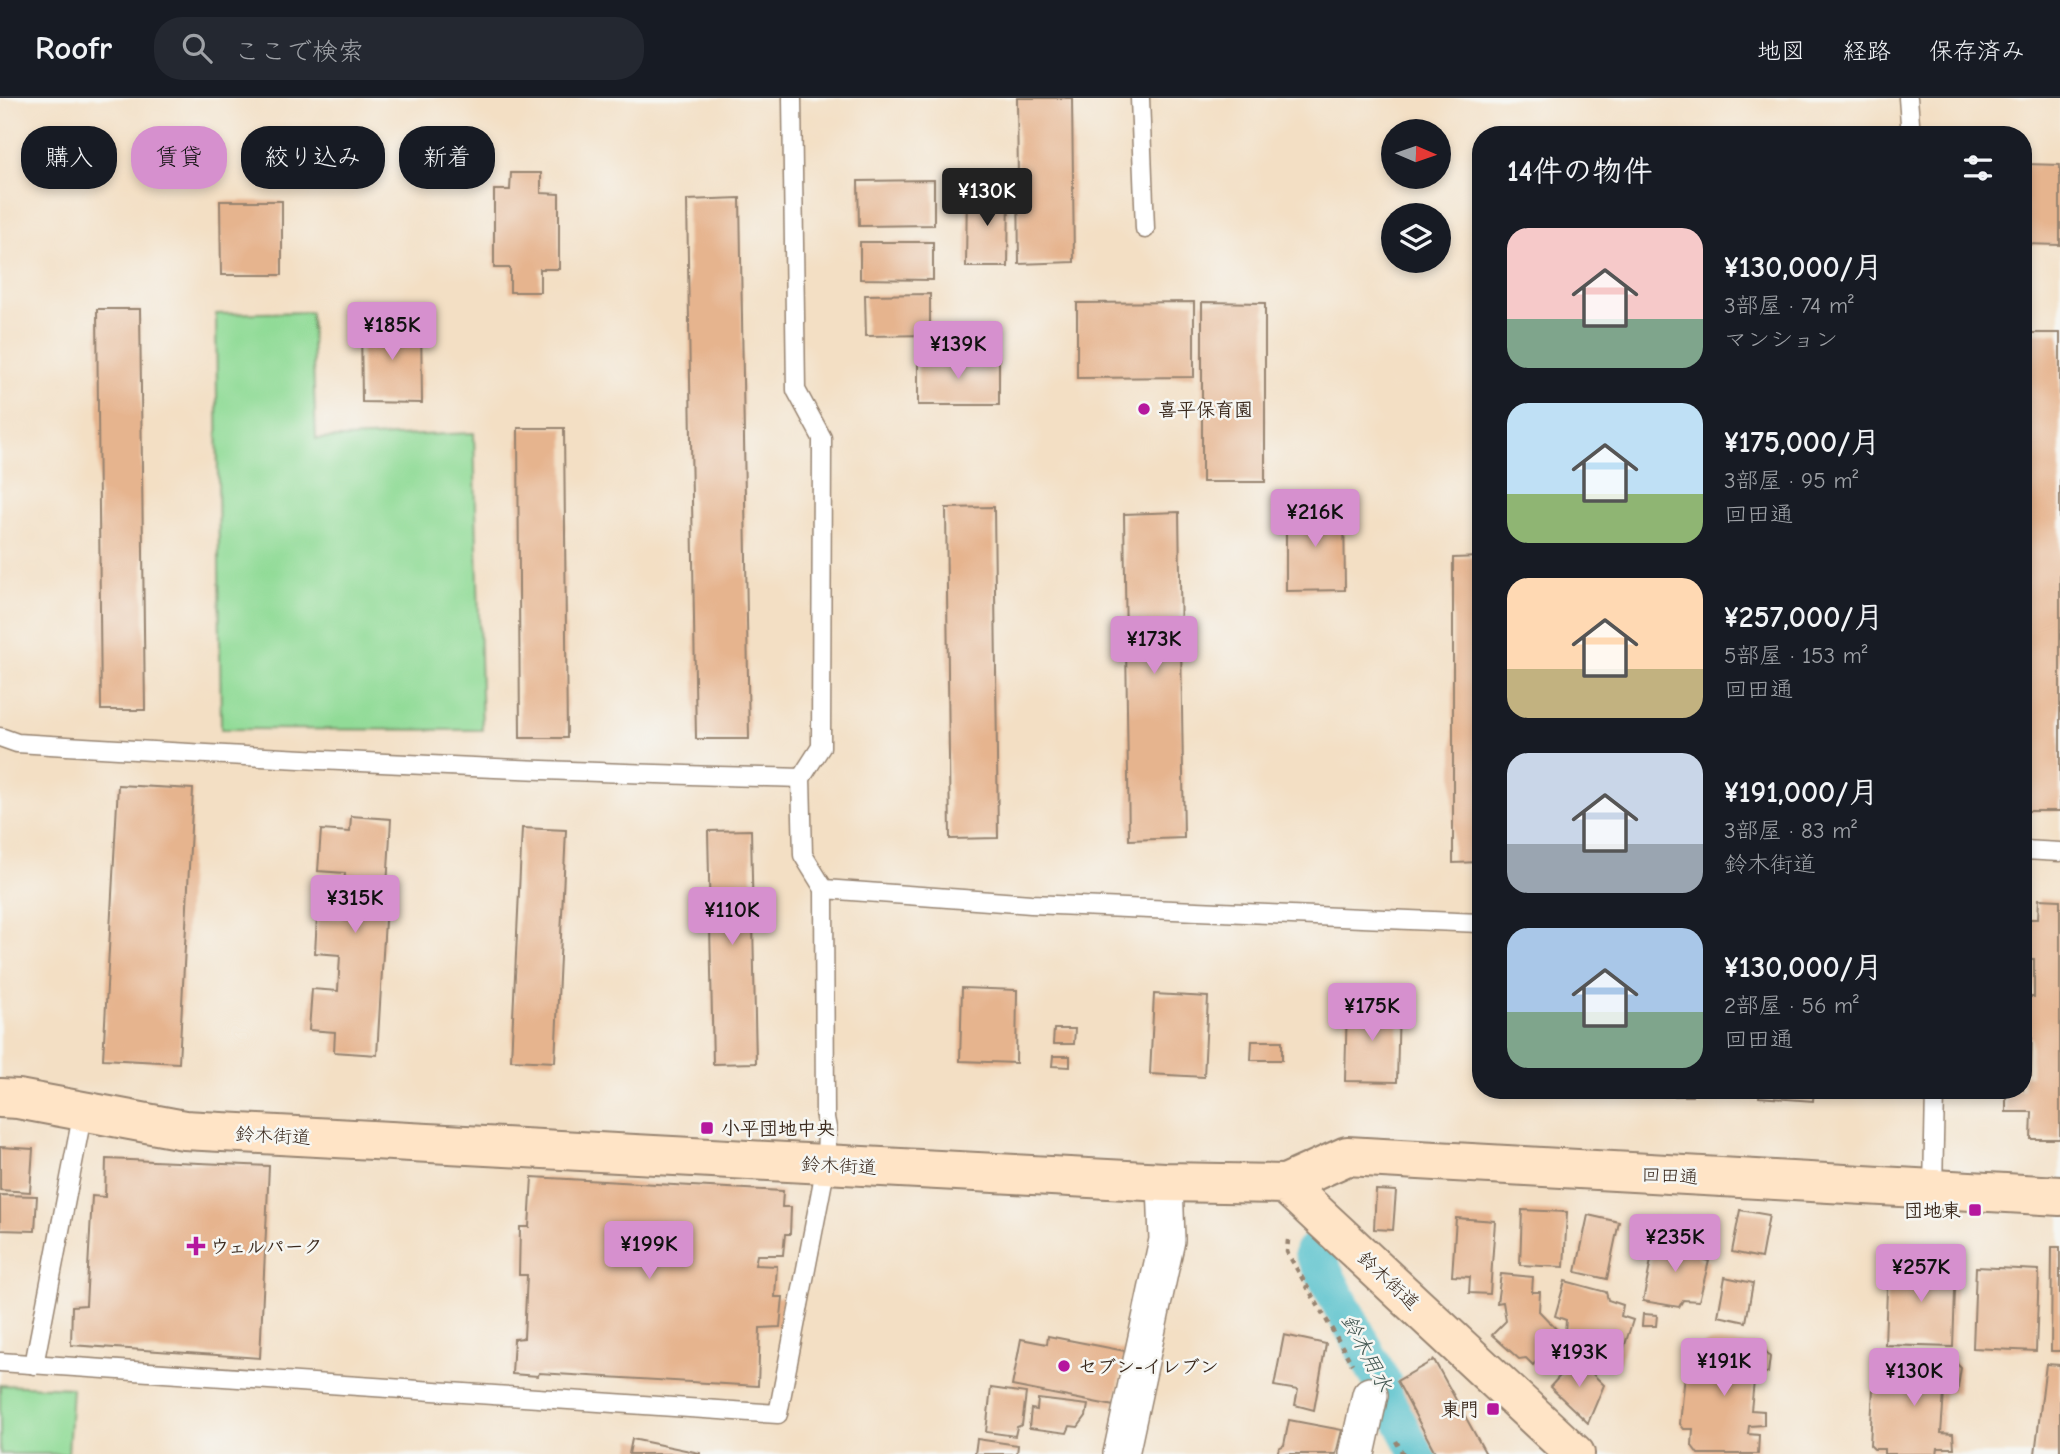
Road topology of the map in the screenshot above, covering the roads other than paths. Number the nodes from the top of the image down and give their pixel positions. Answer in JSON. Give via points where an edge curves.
{"nodes":[{"id":1,"x":792,"y":98,"type":"edge"},
{"id":2,"x":1140,"y":98,"type":"edge"},
{"id":3,"x":1908,"y":98,"type":"edge"},
{"id":4,"x":1910,"y":126,"type":"edge"},
{"id":5,"x":1145,"y":229,"type":"dead end"},
{"id":6,"x":0,"y":737,"type":"edge"},
{"id":7,"x":801,"y":778,"type":"junction"},
{"id":8,"x":2032,"y":850,"type":"edge"},
{"id":9,"x":2060,"y":852,"type":"edge"},
{"id":10,"x":824,"y":889,"type":"junction"},
{"id":11,"x":1472,"y":923,"type":"edge"},
{"id":12,"x":0,"y":1098,"type":"edge"},
{"id":13,"x":1935,"y":1099,"type":"edge"},
{"id":14,"x":83,"y":1111,"type":"junction"},
{"id":15,"x":826,"y":1165,"type":"junction"},
{"id":16,"x":1165,"y":1182,"type":"junction"},
{"id":17,"x":1285,"y":1184,"type":"junction"},
{"id":18,"x":1933,"y":1189,"type":"junction"},
{"id":19,"x":2060,"y":1196,"type":"edge"},
{"id":20,"x":0,"y":1362,"type":"edge"},
{"id":21,"x":34,"y":1364,"type":"junction"},
{"id":22,"x":1370,"y":1395,"type":"road end"},
{"id":23,"x":1121,"y":1454,"type":"edge"},
{"id":24,"x":1357,"y":1454,"type":"edge"},
{"id":25,"x":1575,"y":1454,"type":"edge"}],
"edges":[{"from":1,"to":7,"type":"lane","via":[[796,390],[822,438],[821,747]]},
{"from":2,"to":5,"type":"lane"},
{"from":3,"to":4,"type":"lane"},
{"from":6,"to":7,"type":"lane","via":[[17,743],[260,758]]},
{"from":7,"to":10,"type":"lane","via":[[803,855]]},
{"from":8,"to":9,"type":"lane"},
{"from":10,"to":11,"type":"lane","via":[[1031,904]]},
{"from":10,"to":15,"type":"lane"},
{"from":12,"to":14,"type":"main road","name":"鈴木街道"},
{"from":13,"to":18,"type":"lane"},
{"from":14,"to":15,"type":"main road","name":"鈴木街道","via":[[184,1130]]},
{"from":14,"to":21,"type":"lane"},
{"from":15,"to":16,"type":"main road","name":"鈴木街道"},
{"from":15,"to":21,"type":"lane","via":[[778,1414]]},
{"from":16,"to":17,"type":"main road","name":"鈴木街道"},
{"from":16,"to":23,"type":"street","via":[[1167,1240]]},
{"from":17,"to":18,"type":"main road","name":"回田通","via":[[1347,1156]]},
{"from":17,"to":25,"type":"main road","name":"鈴木街道"},
{"from":18,"to":19,"type":"main road","name":"回田通"},
{"from":20,"to":21,"type":"lane"},
{"from":22,"to":24,"type":"street"}]}
